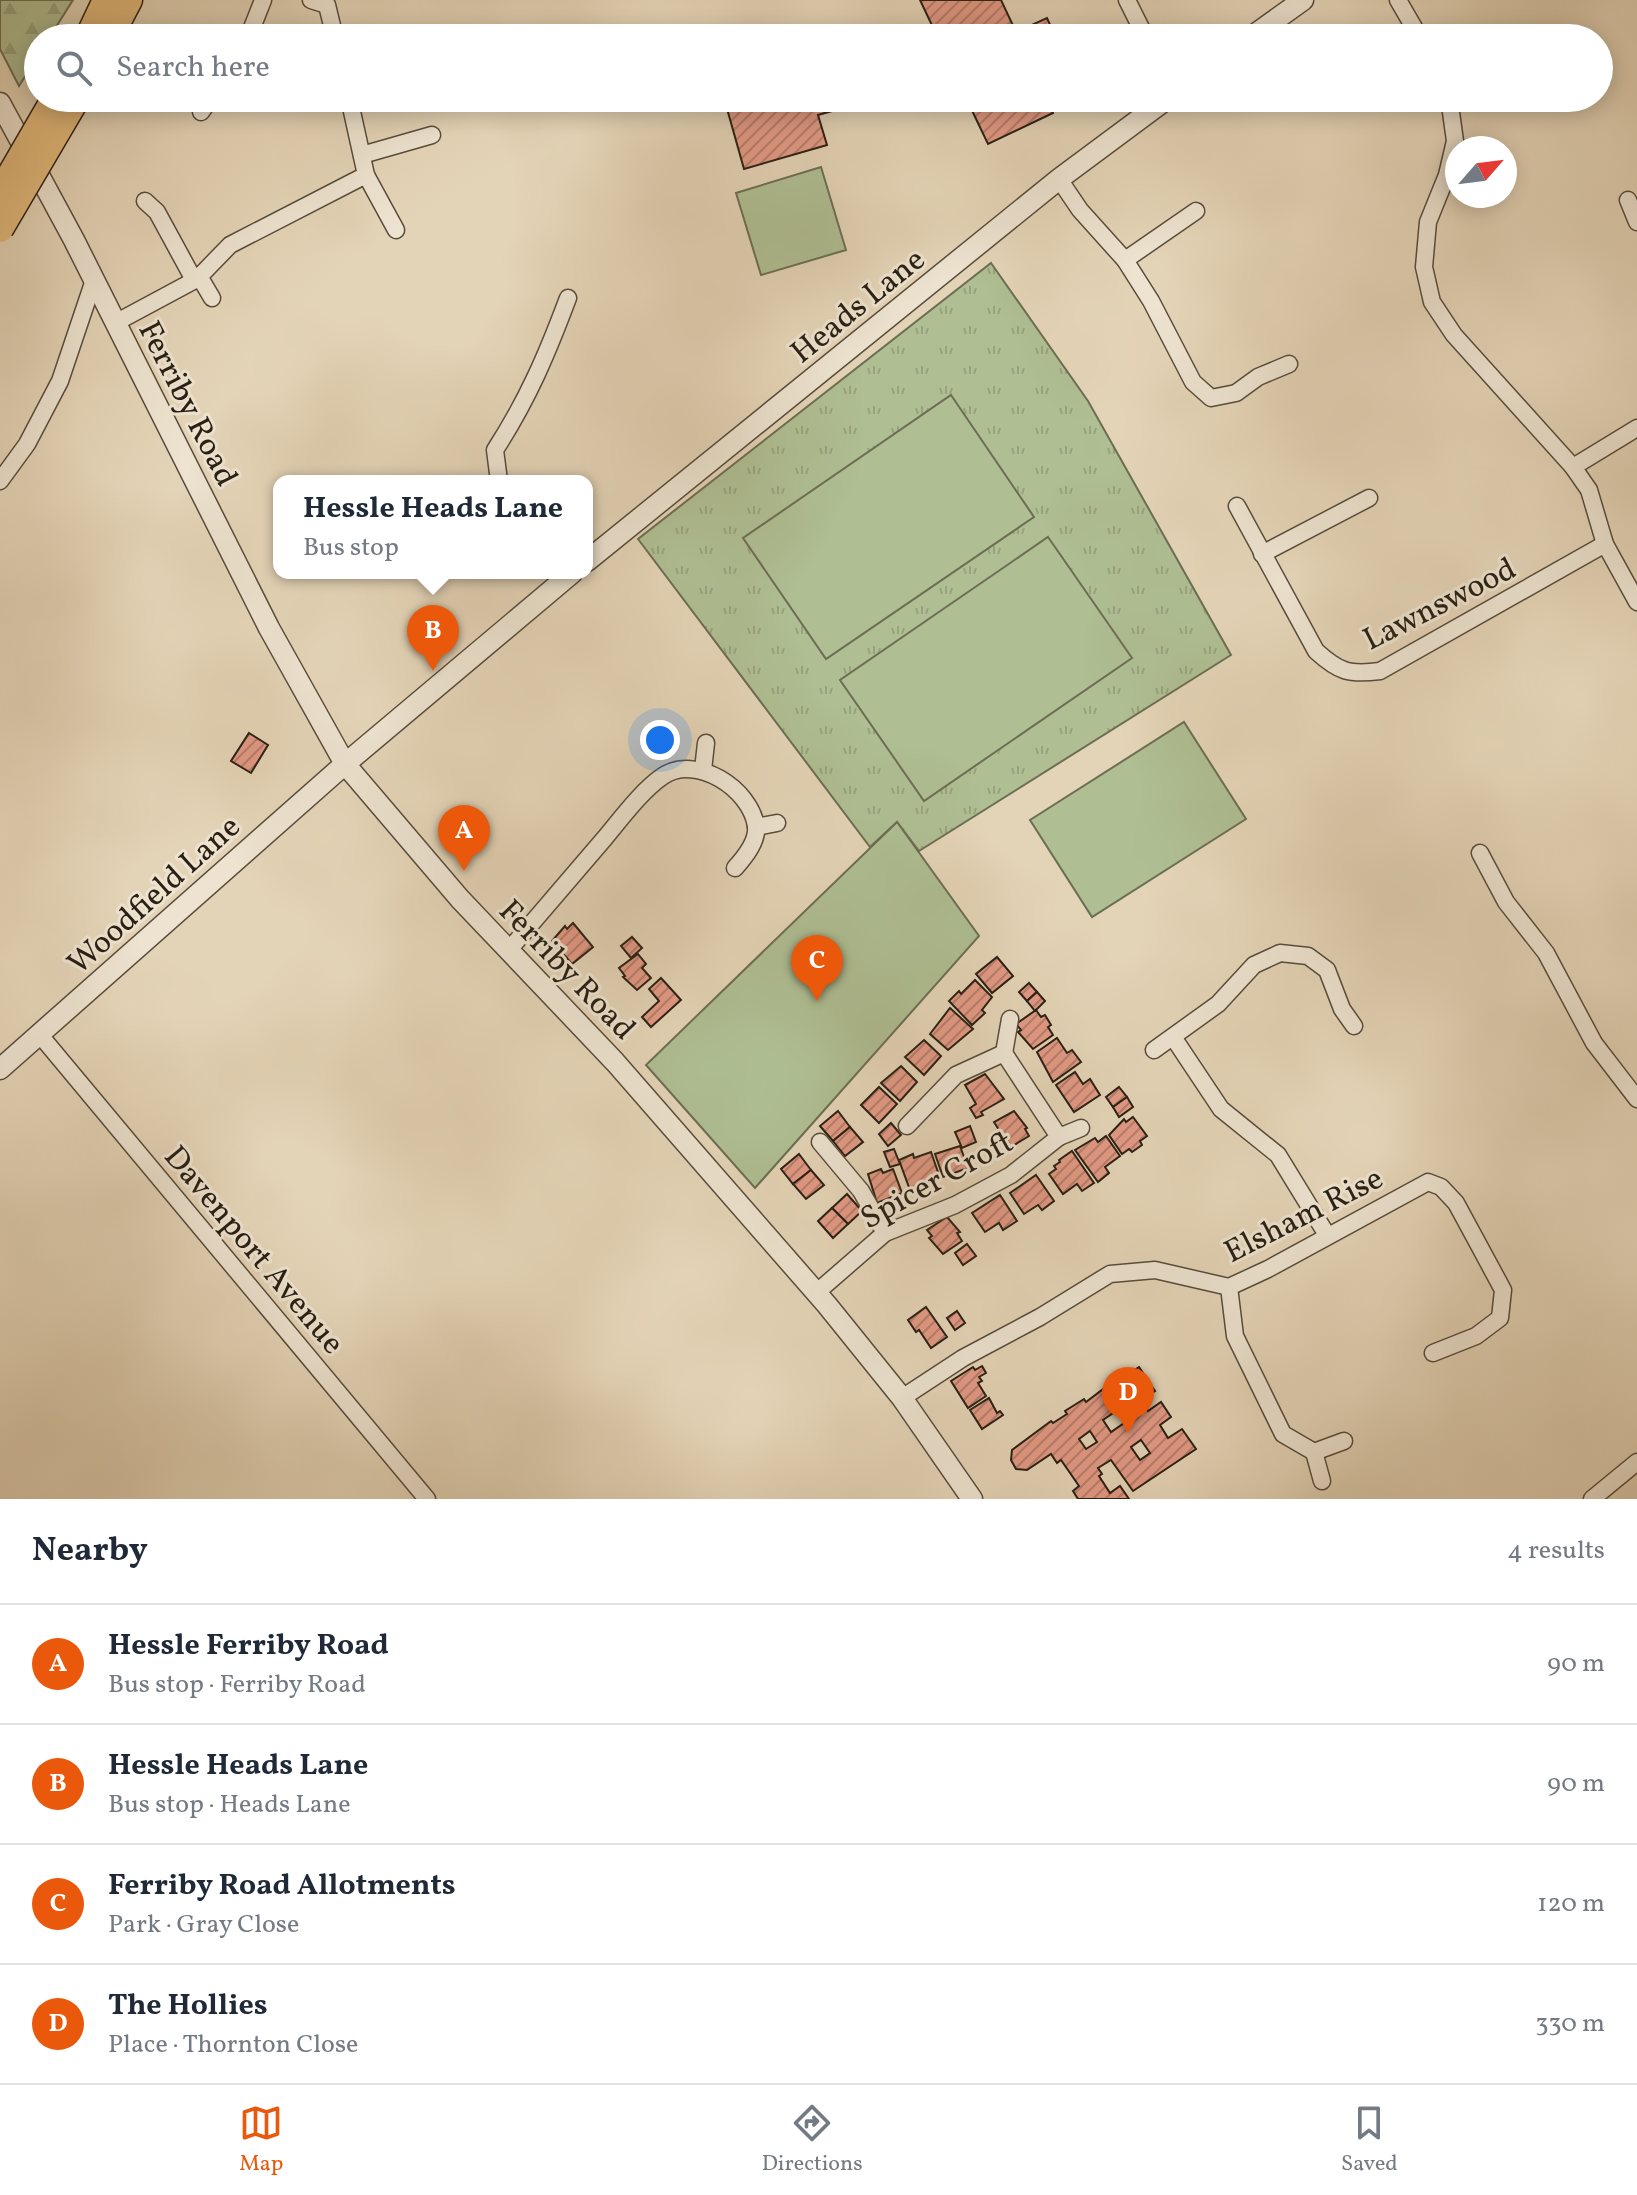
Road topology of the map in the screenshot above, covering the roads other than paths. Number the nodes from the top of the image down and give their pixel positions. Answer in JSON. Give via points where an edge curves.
{"nodes":[{"id":1,"x":106,"y":0,"type":"edge"},
{"id":2,"x":129,"y":0,"type":"edge"},
{"id":3,"x":263,"y":0,"type":"edge"},
{"id":4,"x":1127,"y":0,"type":"edge"},
{"id":5,"x":1303,"y":0,"type":"edge"},
{"id":6,"x":1398,"y":0,"type":"edge"},
{"id":7,"x":322,"y":2,"type":"edge"},
{"id":8,"x":95,"y":24,"type":"edge"},
{"id":9,"x":116,"y":24,"type":"edge"},
{"id":10,"x":254,"y":24,"type":"edge"},
{"id":11,"x":330,"y":24,"type":"edge"},
{"id":12,"x":1139,"y":24,"type":"edge"},
{"id":13,"x":1270,"y":24,"type":"edge"},
{"id":14,"x":1412,"y":24,"type":"edge"},
{"id":15,"x":0,"y":103,"type":"edge"},
{"id":16,"x":60,"y":112,"type":"edge"},
{"id":17,"x":63,"y":112,"type":"edge"},
{"id":18,"x":352,"y":112,"type":"edge"},
{"id":19,"x":1149,"y":112,"type":"edge"},
{"id":20,"x":1451,"y":112,"type":"edge"},
{"id":21,"x":432,"y":135,"type":"dead end"},
{"id":22,"x":362,"y":155,"type":"junction"},
{"id":23,"x":366,"y":175,"type":"junction"},
{"id":24,"x":1059,"y":179,"type":"junction"},
{"id":25,"x":0,"y":193,"type":"edge"},
{"id":26,"x":1628,"y":200,"type":"dead end"},
{"id":27,"x":145,"y":201,"type":"dead end"},
{"id":28,"x":1196,"y":211,"type":"dead end"},
{"id":29,"x":1637,"y":222,"type":"edge"},
{"id":30,"x":0,"y":229,"type":"edge"},
{"id":31,"x":396,"y":230,"type":"dead end"},
{"id":32,"x":1125,"y":260,"type":"junction"},
{"id":33,"x":197,"y":278,"type":"junction"},
{"id":34,"x":94,"y":280,"type":"junction"},
{"id":35,"x":212,"y":298,"type":"dead end"},
{"id":36,"x":568,"y":298,"type":"dead end"},
{"id":37,"x":115,"y":323,"type":"junction"},
{"id":38,"x":1289,"y":364,"type":"dead end"},
{"id":39,"x":1637,"y":428,"type":"edge"},
{"id":40,"x":1573,"y":467,"type":"junction"},
{"id":41,"x":498,"y":475,"type":"edge"},
{"id":42,"x":0,"y":481,"type":"edge"},
{"id":43,"x":1369,"y":498,"type":"dead end"},
{"id":44,"x":1237,"y":506,"type":"dead end"},
{"id":45,"x":1605,"y":544,"type":"junction"},
{"id":46,"x":1262,"y":554,"type":"junction"},
{"id":47,"x":593,"y":556,"type":"edge"},
{"id":48,"x":560,"y":579,"type":"edge"},
{"id":49,"x":1637,"y":602,"type":"edge"},
{"id":50,"x":706,"y":743,"type":"dead end"},
{"id":51,"x":345,"y":764,"type":"junction"},
{"id":52,"x":703,"y":770,"type":"junction"},
{"id":53,"x":777,"y":823,"type":"dead end"},
{"id":54,"x":756,"y":827,"type":"junction"},
{"id":55,"x":1480,"y":853,"type":"dead end"},
{"id":56,"x":735,"y":868,"type":"dead end"},
{"id":57,"x":508,"y":951,"type":"junction"},
{"id":58,"x":1010,"y":1019,"type":"dead end"},
{"id":59,"x":1354,"y":1026,"type":"dead end"},
{"id":60,"x":40,"y":1035,"type":"junction"},
{"id":61,"x":1173,"y":1037,"type":"junction"},
{"id":62,"x":1154,"y":1050,"type":"dead end"},
{"id":63,"x":1004,"y":1053,"type":"junction"},
{"id":64,"x":0,"y":1069,"type":"edge"},
{"id":65,"x":1637,"y":1099,"type":"edge"},
{"id":66,"x":907,"y":1126,"type":"dead end"},
{"id":67,"x":1081,"y":1128,"type":"dead end"},
{"id":68,"x":1059,"y":1137,"type":"junction"},
{"id":69,"x":820,"y":1142,"type":"dead end"},
{"id":70,"x":885,"y":1233,"type":"junction"},
{"id":71,"x":1327,"y":1235,"type":"junction"},
{"id":72,"x":1229,"y":1287,"type":"junction"},
{"id":73,"x":816,"y":1293,"type":"junction"},
{"id":74,"x":1433,"y":1353,"type":"dead end"},
{"id":75,"x":902,"y":1398,"type":"junction"},
{"id":76,"x":1344,"y":1441,"type":"dead end"},
{"id":77,"x":1314,"y":1452,"type":"junction"},
{"id":78,"x":1637,"y":1462,"type":"edge"},
{"id":79,"x":1322,"y":1481,"type":"dead end"},
{"id":80,"x":427,"y":1499,"type":"edge"},
{"id":81,"x":972,"y":1499,"type":"edge"},
{"id":82,"x":1592,"y":1499,"type":"edge"}],
"edges":[{"from":1,"to":8,"type":"highway"},
{"from":2,"to":9,"type":"highway"},
{"from":3,"to":10,"type":"street"},
{"from":4,"to":12,"type":"street"},
{"from":5,"to":13,"type":"street"},
{"from":6,"to":14,"type":"street"},
{"from":7,"to":11,"type":"street"},
{"from":15,"to":34,"type":"street","name":"Ferriby Road"},
{"from":16,"to":25,"type":"highway","bridge":true},
{"from":17,"to":30,"type":"highway","bridge":true},
{"from":18,"to":22,"type":"street"},
{"from":19,"to":24,"type":"street","name":"Heads Lane"},
{"from":20,"to":40,"type":"street","via":[[1455,141],[1428,222],[1424,267],[1432,302],[1454,335]]},
{"from":21,"to":22,"type":"street"},
{"from":22,"to":23,"type":"street"},
{"from":23,"to":31,"type":"street"},
{"from":23,"to":33,"type":"street","via":[[230,245]]},
{"from":24,"to":32,"type":"street"},
{"from":24,"to":47,"type":"street","name":"Heads Lane"},
{"from":26,"to":29,"type":"street"},
{"from":27,"to":33,"type":"street"},
{"from":28,"to":32,"type":"street"},
{"from":32,"to":38,"type":"street","via":[[1193,382],[1211,398],[1236,393]]},
{"from":33,"to":35,"type":"street"},
{"from":33,"to":37,"type":"street"},
{"from":34,"to":37,"type":"street","name":"Ferriby Road"},
{"from":34,"to":42,"type":"street","via":[[60,381],[27,444]]},
{"from":36,"to":41,"type":"street","via":[[545,362],[495,450]]},
{"from":37,"to":51,"type":"street","name":"Ferriby Road","via":[[269,628]]},
{"from":39,"to":40,"type":"street"},
{"from":40,"to":45,"type":"street","via":[[1589,490]]},
{"from":43,"to":46,"type":"street"},
{"from":44,"to":46,"type":"street","name":"Lawnswood"},
{"from":45,"to":46,"type":"street","name":"Lawnswood","via":[[1380,671],[1359,673],[1335,669],[1316,651]]},
{"from":45,"to":49,"type":"street"},
{"from":48,"to":51,"type":"street"},
{"from":50,"to":52,"type":"street"},
{"from":51,"to":57,"type":"street","name":"Ferriby Road"},
{"from":51,"to":60,"type":"street","name":"Woodfield Lane"},
{"from":52,"to":54,"type":"street","via":[[746,801]]},
{"from":52,"to":57,"type":"street","via":[[682,767],[662,777]]},
{"from":53,"to":54,"type":"street"},
{"from":54,"to":56,"type":"street","via":[[749,852]]},
{"from":55,"to":65,"type":"street","via":[[1506,902],[1546,953],[1594,1043]]},
{"from":57,"to":73,"type":"street","name":"Ferriby Road","via":[[615,1062]]},
{"from":58,"to":63,"type":"street"},
{"from":59,"to":61,"type":"street","via":[[1327,970],[1308,956],[1280,953],[1254,965],[1218,1004]]},
{"from":60,"to":64,"type":"street","name":"Woodfield Lane"},
{"from":60,"to":80,"type":"street","name":"Davenport Avenue"},
{"from":61,"to":62,"type":"street"},
{"from":61,"to":71,"type":"street","via":[[1221,1109],[1278,1155]]},
{"from":63,"to":66,"type":"street","name":"Spicer Croft","via":[[956,1075]]},
{"from":63,"to":68,"type":"street","name":"Spicer Croft"},
{"from":67,"to":68,"type":"street"},
{"from":68,"to":70,"type":"street","name":"Spicer Croft","via":[[1011,1175]]},
{"from":69,"to":70,"type":"street","via":[[861,1191]]},
{"from":70,"to":73,"type":"street","name":"Spicer Croft"},
{"from":71,"to":72,"type":"street","name":"Elsham Rise"},
{"from":71,"to":74,"type":"street","name":"Elsham Rise","via":[[1428,1182],[1456,1203],[1503,1290],[1500,1318],[1476,1336]]},
{"from":72,"to":75,"type":"street","name":"Elsham Rise","via":[[1155,1270],[1110,1274]]},
{"from":72,"to":77,"type":"street","via":[[1235,1336],[1283,1434]]},
{"from":73,"to":75,"type":"street","name":"Ferriby Road"},
{"from":75,"to":81,"type":"street","name":"Ferriby Road"},
{"from":76,"to":77,"type":"street"},
{"from":77,"to":79,"type":"street"},
{"from":78,"to":82,"type":"street"}]}
